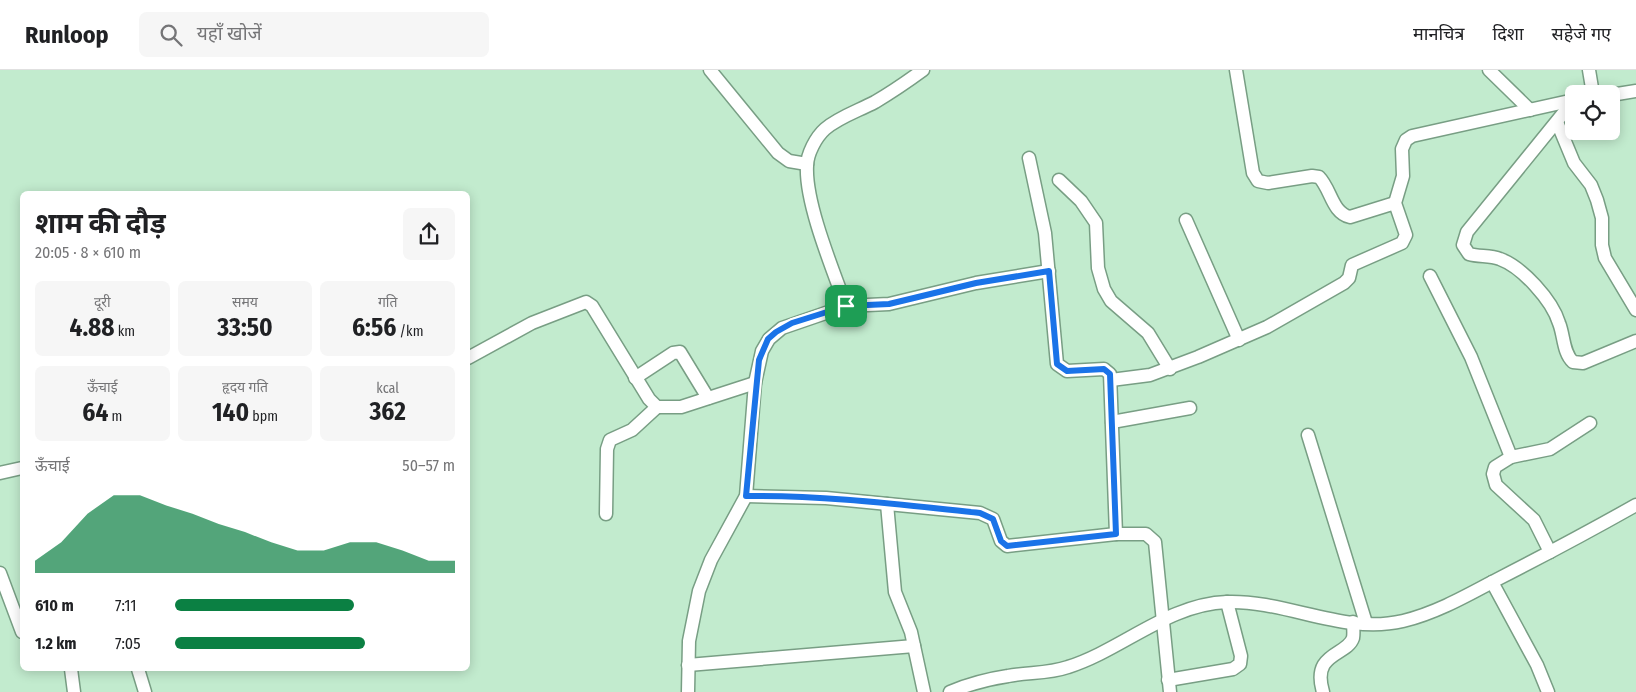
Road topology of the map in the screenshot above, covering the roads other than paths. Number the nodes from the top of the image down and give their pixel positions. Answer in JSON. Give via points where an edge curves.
{"nodes":[{"id":1,"x":710,"y":70,"type":"edge"},
{"id":2,"x":923,"y":70,"type":"edge"},
{"id":3,"x":1236,"y":70,"type":"edge"},
{"id":4,"x":1489,"y":70,"type":"edge"},
{"id":5,"x":1589,"y":70,"type":"edge"},
{"id":6,"x":1592,"y":85,"type":"edge"},
{"id":7,"x":1636,"y":91,"type":"edge"},
{"id":8,"x":1620,"y":94,"type":"edge"},
{"id":9,"x":1565,"y":102,"type":"edge"},
{"id":10,"x":1530,"y":110,"type":"junction"},
{"id":11,"x":1565,"y":111,"type":"edge"},
{"id":12,"x":1556,"y":122,"type":"junction"},
{"id":13,"x":1029,"y":158,"type":"dead end"},
{"id":14,"x":807,"y":164,"type":"junction"},
{"id":15,"x":1059,"y":180,"type":"dead end"},
{"id":16,"x":1395,"y":203,"type":"junction"},
{"id":17,"x":1186,"y":220,"type":"dead end"},
{"id":18,"x":1049,"y":271,"type":"junction"},
{"id":19,"x":1430,"y":276,"type":"dead end"},
{"id":20,"x":846,"y":306,"type":"junction"},
{"id":21,"x":1636,"y":310,"type":"edge"},
{"id":22,"x":1239,"y":340,"type":"junction"},
{"id":23,"x":1636,"y":342,"type":"edge"},
{"id":24,"x":470,"y":357,"type":"edge"},
{"id":25,"x":1170,"y":369,"type":"junction"},
{"id":26,"x":635,"y":378,"type":"junction"},
{"id":27,"x":1111,"y":380,"type":"junction"},
{"id":28,"x":755,"y":383,"type":"junction"},
{"id":29,"x":708,"y":398,"type":"junction"},
{"id":30,"x":657,"y":407,"type":"junction"},
{"id":31,"x":1190,"y":408,"type":"dead end"},
{"id":32,"x":1112,"y":422,"type":"junction"},
{"id":33,"x":1590,"y":423,"type":"dead end"},
{"id":34,"x":1308,"y":435,"type":"dead end"},
{"id":35,"x":1511,"y":457,"type":"junction"},
{"id":36,"x":20,"y":468,"type":"edge"},
{"id":37,"x":0,"y":473,"type":"edge"},
{"id":38,"x":746,"y":496,"type":"junction"},
{"id":39,"x":887,"y":504,"type":"junction"},
{"id":40,"x":1636,"y":505,"type":"edge"},
{"id":41,"x":606,"y":514,"type":"dead end"},
{"id":42,"x":1116,"y":534,"type":"junction"},
{"id":43,"x":1550,"y":552,"type":"junction"},
{"id":44,"x":0,"y":573,"type":"edge"},
{"id":45,"x":1492,"y":582,"type":"junction"},
{"id":46,"x":1227,"y":602,"type":"junction"},
{"id":47,"x":1162,"y":620,"type":"junction"},
{"id":48,"x":1352,"y":622,"type":"junction"},
{"id":49,"x":1366,"y":623,"type":"junction"},
{"id":50,"x":20,"y":627,"type":"edge"},
{"id":51,"x":914,"y":646,"type":"junction"},
{"id":52,"x":688,"y":666,"type":"junction"},
{"id":53,"x":70,"y":671,"type":"edge"},
{"id":54,"x":139,"y":671,"type":"edge"},
{"id":55,"x":1169,"y":686,"type":"edge"},
{"id":56,"x":74,"y":692,"type":"edge"},
{"id":57,"x":145,"y":692,"type":"edge"},
{"id":58,"x":688,"y":692,"type":"edge"},
{"id":59,"x":924,"y":692,"type":"edge"},
{"id":60,"x":950,"y":692,"type":"edge"},
{"id":61,"x":1323,"y":692,"type":"edge"},
{"id":62,"x":1548,"y":692,"type":"edge"}],
"edges":[{"from":1,"to":14,"type":"street","via":[[778,153],[789,161]]},
{"from":2,"to":14,"type":"street","via":[[823,131],[816,139]]},
{"from":3,"to":16,"type":"street","via":[[1253,173],[1258,181],[1268,183],[1319,177],[1338,211],[1350,217]]},
{"from":4,"to":10,"type":"street"},
{"from":5,"to":6,"type":"street"},
{"from":7,"to":8,"type":"street"},
{"from":9,"to":10,"type":"street"},
{"from":10,"to":16,"type":"street","via":[[1406,140],[1402,149],[1403,176]]},
{"from":11,"to":12,"type":"street"},
{"from":12,"to":21,"type":"street","via":[[1574,163],[1591,185],[1597,200],[1605,258]]},
{"from":12,"to":23,"type":"street","via":[[1467,232],[1463,245],[1469,254],[1491,256],[1507,262],[1542,293],[1555,312],[1568,356],[1573,362],[1583,363]]},
{"from":13,"to":18,"type":"street","via":[[1042,215]]},
{"from":14,"to":20,"type":"street","via":[[818,223]]},
{"from":15,"to":25,"type":"street","via":[[1082,201],[1096,223],[1098,268],[1111,301],[1155,342]]},
{"from":16,"to":22,"type":"street","via":[[1406,236],[1402,243],[1352,265],[1349,278],[1344,283]]},
{"from":17,"to":22,"type":"street"},
{"from":18,"to":20,"type":"street","via":[[976,283],[889,304]]},
{"from":18,"to":27,"type":"street","via":[[1057,364],[1067,371],[1104,369]]},
{"from":19,"to":35,"type":"street","via":[[1471,357]]},
{"from":20,"to":28,"type":"street","via":[[792,323],[776,332],[762,351]]},
{"from":22,"to":25,"type":"street"},
{"from":24,"to":26,"type":"street","via":[[532,323],[586,302],[592,306]]},
{"from":25,"to":27,"type":"street"},
{"from":26,"to":29,"type":"street","via":[[673,352],[680,352]]},
{"from":26,"to":30,"type":"street"},
{"from":27,"to":32,"type":"street"},
{"from":28,"to":29,"type":"street"},
{"from":28,"to":38,"type":"street"},
{"from":29,"to":30,"type":"street","via":[[681,407]]},
{"from":30,"to":41,"type":"street","via":[[632,430],[610,440],[607,449]]},
{"from":31,"to":32,"type":"street"},
{"from":32,"to":42,"type":"street"},
{"from":33,"to":35,"type":"street","via":[[1550,449]]},
{"from":34,"to":49,"type":"street"},
{"from":35,"to":43,"type":"street","via":[[1495,467],[1496,485],[1534,520]]},
{"from":36,"to":37,"type":"street"},
{"from":38,"to":39,"type":"street"},
{"from":38,"to":52,"type":"street","via":[[703,577],[694,613]]},
{"from":39,"to":42,"type":"street","via":[[988,515],[996,522],[1001,541],[1007,546]]},
{"from":39,"to":51,"type":"street","via":[[895,592]]},
{"from":40,"to":43,"type":"street"},
{"from":42,"to":47,"type":"street","via":[[1146,534],[1155,542]]},
{"from":43,"to":45,"type":"street"},
{"from":44,"to":50,"type":"street"},
{"from":45,"to":49,"type":"street","via":[[1448,606],[1425,614],[1386,624]]},
{"from":45,"to":62,"type":"street"},
{"from":46,"to":47,"type":"street","via":[[1200,606]]},
{"from":46,"to":48,"type":"street","via":[[1256,604],[1306,616]]},
{"from":46,"to":55,"type":"street","via":[[1241,656],[1240,664],[1233,669]]},
{"from":47,"to":55,"type":"street"},
{"from":47,"to":60,"type":"street","via":[[1066,668],[988,679]]},
{"from":48,"to":49,"type":"street"},
{"from":48,"to":61,"type":"street","via":[[1352,640],[1332,654],[1322,670]]},
{"from":51,"to":52,"type":"street"},
{"from":51,"to":59,"type":"street"},
{"from":52,"to":58,"type":"street"},
{"from":53,"to":56,"type":"street"},
{"from":54,"to":57,"type":"street"}]}
